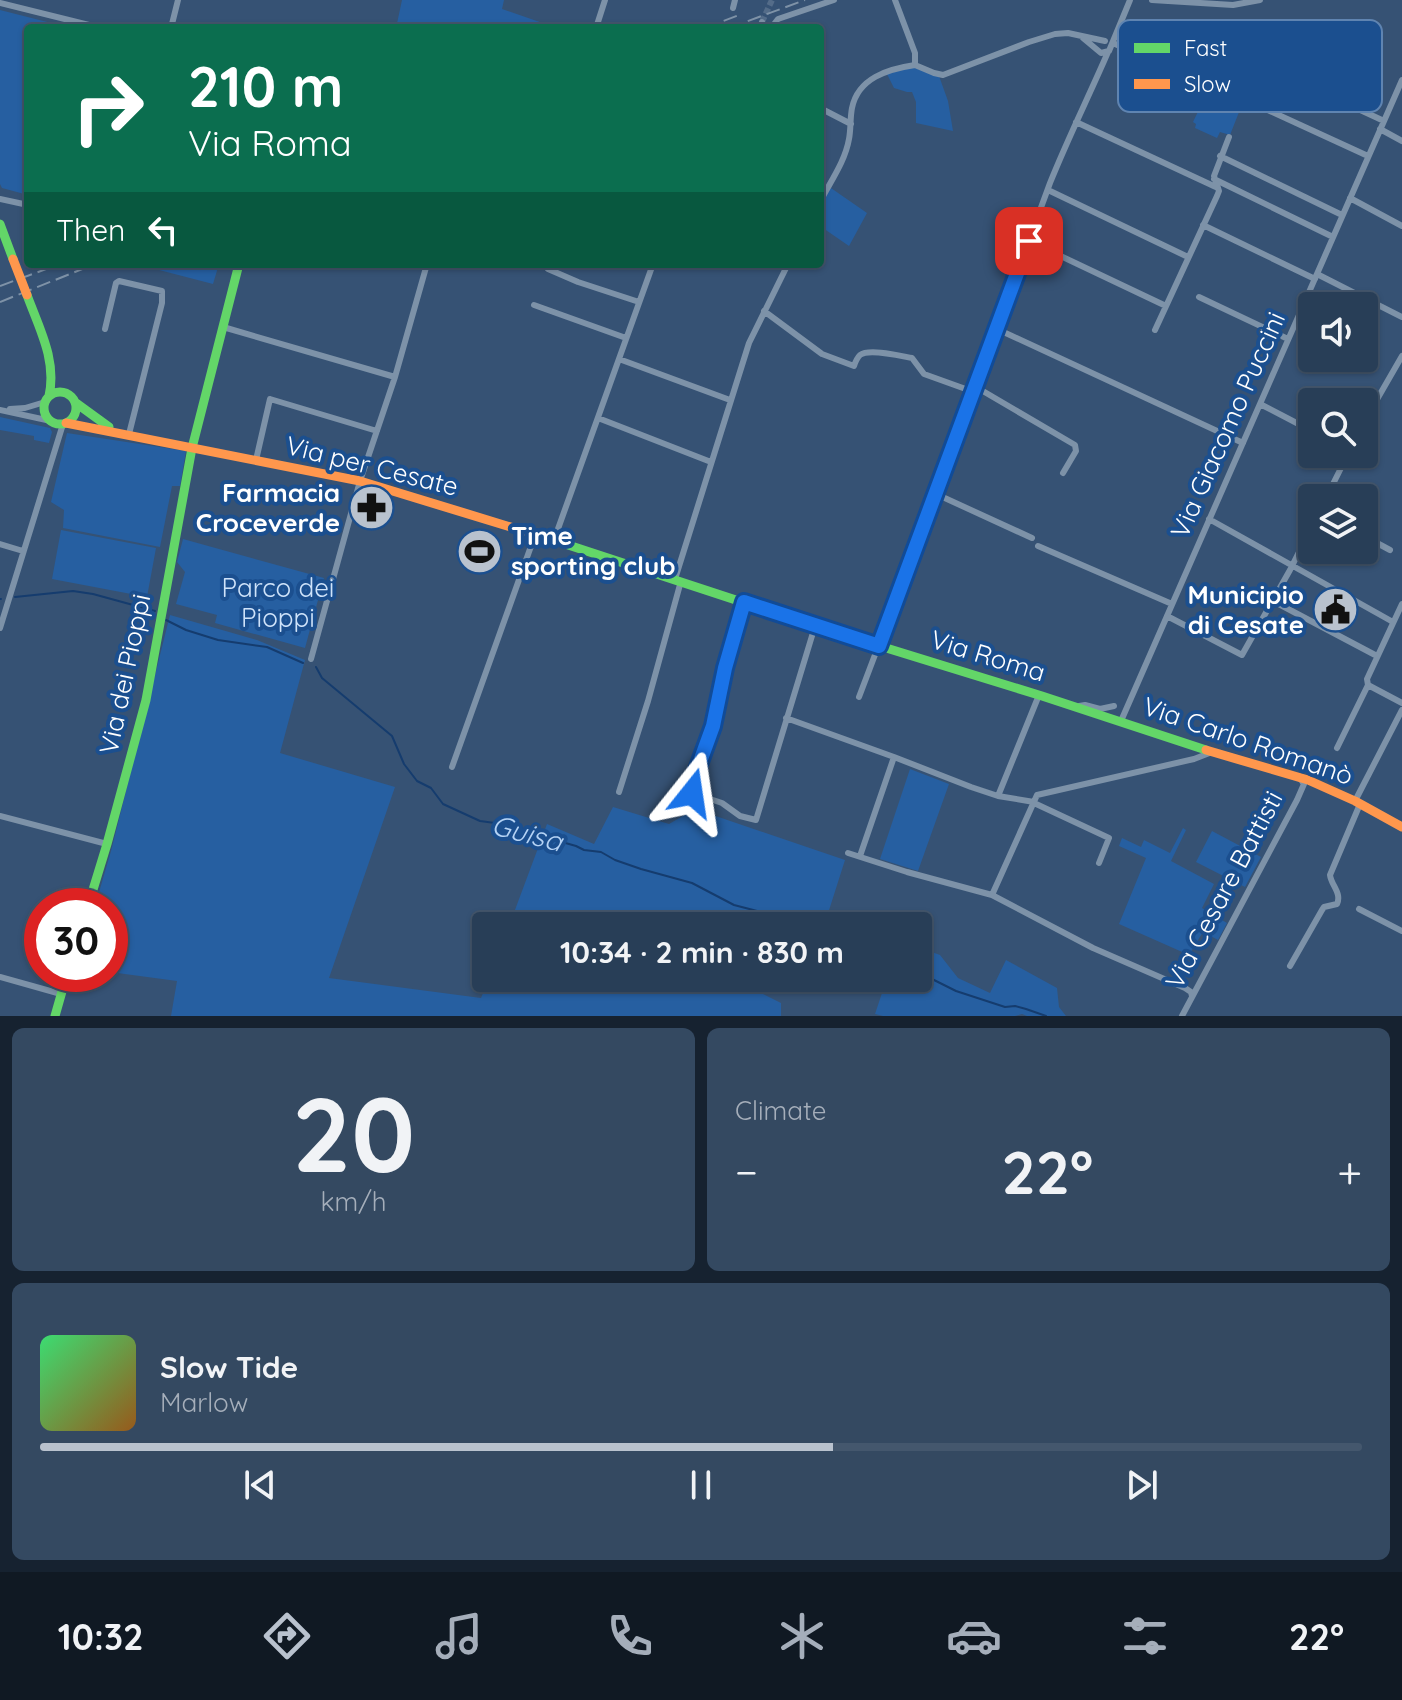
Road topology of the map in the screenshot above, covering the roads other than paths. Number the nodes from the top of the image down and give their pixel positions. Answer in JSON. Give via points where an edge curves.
{"nodes":[{"id":1,"x":178,"y":0,"type":"edge"},
{"id":2,"x":605,"y":0,"type":"edge"},
{"id":3,"x":834,"y":0,"type":"edge"},
{"id":4,"x":895,"y":0,"type":"edge"},
{"id":5,"x":1130,"y":0,"type":"edge"},
{"id":6,"x":1152,"y":0,"type":"edge"},
{"id":7,"x":1260,"y":0,"type":"edge"},
{"id":8,"x":0,"y":3,"type":"edge"},
{"id":9,"x":1120,"y":20,"type":"edge"},
{"id":10,"x":85,"y":24,"type":"edge"},
{"id":11,"x":172,"y":24,"type":"edge"},
{"id":12,"x":597,"y":24,"type":"edge"},
{"id":13,"x":774,"y":24,"type":"edge"},
{"id":14,"x":1118,"y":25,"type":"edge"},
{"id":15,"x":1080,"y":36,"type":"junction"},
{"id":16,"x":1111,"y":40,"type":"junction"},
{"id":17,"x":1118,"y":43,"type":"edge"},
{"id":18,"x":1103,"y":51,"type":"junction"},
{"id":19,"x":915,"y":65,"type":"junction"},
{"id":20,"x":1402,"y":80,"type":"edge"},
{"id":21,"x":1398,"y":98,"type":"edge"},
{"id":22,"x":824,"y":110,"type":"edge"},
{"id":23,"x":1272,"y":112,"type":"edge"},
{"id":24,"x":1365,"y":112,"type":"edge"},
{"id":25,"x":1384,"y":121,"type":"junction"},
{"id":26,"x":1076,"y":122,"type":"junction"},
{"id":27,"x":851,"y":124,"type":"junction"},
{"id":28,"x":1380,"y":129,"type":"junction"},
{"id":29,"x":1229,"y":137,"type":"dead end"},
{"id":30,"x":1402,"y":141,"type":"edge"},
{"id":31,"x":1220,"y":156,"type":"junction"},
{"id":32,"x":1368,"y":156,"type":"junction"},
{"id":33,"x":1214,"y":179,"type":"junction"},
{"id":34,"x":1218,"y":188,"type":"junction"},
{"id":35,"x":1048,"y":190,"type":"junction"},
{"id":36,"x":824,"y":194,"type":"edge"},
{"id":37,"x":0,"y":197,"type":"edge"},
{"id":38,"x":1350,"y":198,"type":"junction"},
{"id":39,"x":24,"y":204,"type":"edge"},
{"id":40,"x":1342,"y":215,"type":"junction"},
{"id":41,"x":1203,"y":225,"type":"junction"},
{"id":42,"x":1402,"y":226,"type":"edge"},
{"id":43,"x":1,"y":228,"type":"edge"},
{"id":44,"x":1333,"y":237,"type":"junction"},
{"id":45,"x":1029,"y":241,"type":"junction"},
{"id":46,"x":1188,"y":257,"type":"junction"},
{"id":47,"x":238,"y":268,"type":"edge"},
{"id":48,"x":426,"y":268,"type":"edge"},
{"id":49,"x":652,"y":268,"type":"edge"},
{"id":50,"x":786,"y":268,"type":"edge"},
{"id":51,"x":548,"y":269,"type":"dead end"},
{"id":52,"x":1316,"y":277,"type":"junction"},
{"id":53,"x":1199,"y":297,"type":"dead end"},
{"id":54,"x":639,"y":302,"type":"junction"},
{"id":55,"x":534,"y":305,"type":"dead end"},
{"id":56,"x":1166,"y":306,"type":"junction"},
{"id":57,"x":764,"y":311,"type":"junction"},
{"id":58,"x":1402,"y":317,"type":"edge"},
{"id":59,"x":223,"y":327,"type":"junction"},
{"id":60,"x":105,"y":329,"type":"dead end"},
{"id":61,"x":997,"y":329,"type":"junction"},
{"id":62,"x":1155,"y":330,"type":"dead end"},
{"id":63,"x":626,"y":338,"type":"junction"},
{"id":64,"x":1288,"y":339,"type":"junction"},
{"id":65,"x":48,"y":355,"type":"junction"},
{"id":66,"x":1402,"y":356,"type":"edge"},
{"id":67,"x":619,"y":359,"type":"junction"},
{"id":68,"x":395,"y":377,"type":"junction"},
{"id":69,"x":975,"y":390,"type":"junction"},
{"id":70,"x":67,"y":394,"type":"junction"},
{"id":71,"x":1378,"y":398,"type":"edge"},
{"id":72,"x":47,"y":399,"type":"junction"},
{"id":73,"x":730,"y":400,"type":"junction"},
{"id":74,"x":75,"y":402,"type":"junction"},
{"id":75,"x":1260,"y":404,"type":"junction"},
{"id":76,"x":0,"y":409,"type":"edge"},
{"id":77,"x":598,"y":418,"type":"junction"},
{"id":78,"x":51,"y":421,"type":"junction"},
{"id":79,"x":64,"y":423,"type":"junction"},
{"id":80,"x":1298,"y":424,"type":"edge"},
{"id":81,"x":115,"y":431,"type":"junction"},
{"id":82,"x":377,"y":431,"type":"junction"},
{"id":83,"x":129,"y":434,"type":"junction"},
{"id":84,"x":1243,"y":443,"type":"junction"},
{"id":85,"x":192,"y":448,"type":"junction"},
{"id":86,"x":256,"y":460,"type":"junction"},
{"id":87,"x":711,"y":462,"type":"junction"},
{"id":88,"x":1063,"y":473,"type":"dead end"},
{"id":89,"x":360,"y":481,"type":"junction"},
{"id":90,"x":936,"y":494,"type":"junction"},
{"id":91,"x":1209,"y":519,"type":"junction"},
{"id":92,"x":535,"y":535,"type":"junction"},
{"id":93,"x":1032,"y":538,"type":"dead end"},
{"id":94,"x":554,"y":540,"type":"junction"},
{"id":95,"x":0,"y":544,"type":"edge"},
{"id":96,"x":1378,"y":544,"type":"edge"},
{"id":97,"x":1038,"y":546,"type":"dead end"},
{"id":98,"x":1390,"y":550,"type":"dead end"},
{"id":99,"x":23,"y":551,"type":"junction"},
{"id":100,"x":1298,"y":555,"type":"edge"},
{"id":101,"x":614,"y":559,"type":"joint"},
{"id":102,"x":1292,"y":567,"type":"junction"},
{"id":103,"x":678,"y":580,"type":"junction"},
{"id":104,"x":1273,"y":601,"type":"junction"},
{"id":105,"x":744,"y":602,"type":"junction"},
{"id":106,"x":1172,"y":604,"type":"junction"},
{"id":107,"x":1402,"y":604,"type":"edge"},
{"id":108,"x":1167,"y":616,"type":"junction"},
{"id":109,"x":1393,"y":622,"type":"junction"},
{"id":110,"x":815,"y":626,"type":"junction"},
{"id":111,"x":0,"y":628,"type":"edge"},
{"id":112,"x":884,"y":631,"type":"junction"},
{"id":113,"x":879,"y":646,"type":"junction"},
{"id":114,"x":891,"y":650,"type":"junction"},
{"id":115,"x":1377,"y":656,"type":"junction"},
{"id":116,"x":311,"y":659,"type":"dead end"},
{"id":117,"x":1368,"y":685,"type":"junction"},
{"id":118,"x":1039,"y":695,"type":"junction"},
{"id":119,"x":859,"y":697,"type":"dead end"},
{"id":120,"x":1130,"y":699,"type":"junction"},
{"id":121,"x":1402,"y":703,"type":"edge"},
{"id":122,"x":1114,"y":706,"type":"junction"},
{"id":123,"x":1077,"y":707,"type":"junction"},
{"id":124,"x":1402,"y":710,"type":"edge"},
{"id":125,"x":1103,"y":716,"type":"junction"},
{"id":126,"x":786,"y":718,"type":"junction"},
{"id":127,"x":1121,"y":721,"type":"junction"},
{"id":128,"x":1337,"y":748,"type":"dead end"},
{"id":129,"x":1212,"y":752,"type":"junction"},
{"id":130,"x":894,"y":757,"type":"junction"},
{"id":131,"x":452,"y":767,"type":"dead end"},
{"id":132,"x":1305,"y":781,"type":"junction"},
{"id":133,"x":619,"y":792,"type":"dead end"},
{"id":134,"x":998,"y":796,"type":"junction"},
{"id":135,"x":1358,"y":802,"type":"junction"},
{"id":136,"x":1034,"y":803,"type":"junction"},
{"id":137,"x":0,"y":816,"type":"edge"},
{"id":138,"x":1402,"y":827,"type":"edge"},
{"id":139,"x":107,"y":844,"type":"junction"},
{"id":140,"x":848,"y":853,"type":"dead end"},
{"id":141,"x":860,"y":856,"type":"junction"},
{"id":142,"x":1099,"y":863,"type":"dead end"},
{"id":143,"x":94,"y":888,"type":"edge"},
{"id":144,"x":992,"y":895,"type":"junction"},
{"id":145,"x":1359,"y":909,"type":"dead end"},
{"id":146,"x":1402,"y":931,"type":"edge"},
{"id":147,"x":1290,"y":966,"type":"dead end"},
{"id":148,"x":0,"y":977,"type":"edge"},
{"id":149,"x":61,"y":994,"type":"joint"},
{"id":150,"x":1192,"y":996,"type":"junction"},
{"id":151,"x":55,"y":1016,"type":"edge"},
{"id":152,"x":1182,"y":1016,"type":"edge"}],
"edges":[{"from":1,"to":11,"type":"street"},
{"from":2,"to":12,"type":"street"},
{"from":3,"to":13,"type":"street"},
{"from":4,"to":19,"type":"street"},
{"from":5,"to":9,"type":"street"},
{"from":6,"to":7,"type":"street","via":[[1233,5]]},
{"from":8,"to":10,"type":"street"},
{"from":14,"to":16,"type":"street"},
{"from":15,"to":16,"type":"street"},
{"from":15,"to":18,"type":"street"},
{"from":15,"to":19,"type":"street","via":[[1049,35],[943,75]]},
{"from":16,"to":17,"type":"street"},
{"from":16,"to":18,"type":"street"},
{"from":18,"to":26,"type":"street","via":[[1103,64]]},
{"from":19,"to":27,"type":"street","via":[[883,73],[862,86]]},
{"from":20,"to":21,"type":"street","name":"Via Giacomo Puccini"},
{"from":21,"to":25,"type":"street","name":"Via Giacomo Puccini"},
{"from":22,"to":27,"type":"street"},
{"from":23,"to":32,"type":"street"},
{"from":24,"to":25,"type":"street"},
{"from":25,"to":28,"type":"street","name":"Via Giacomo Puccini"},
{"from":26,"to":34,"type":"street"},
{"from":26,"to":35,"type":"street"},
{"from":27,"to":36,"type":"street","via":[[843,157]]},
{"from":28,"to":30,"type":"street"},
{"from":28,"to":32,"type":"street","name":"Via Giacomo Puccini"},
{"from":29,"to":31,"type":"street"},
{"from":31,"to":33,"type":"street"},
{"from":31,"to":40,"type":"street"},
{"from":32,"to":38,"type":"street","name":"Via Giacomo Puccini"},
{"from":33,"to":34,"type":"street"},
{"from":33,"to":44,"type":"street"},
{"from":34,"to":41,"type":"street"},
{"from":35,"to":45,"type":"street"},
{"from":35,"to":46,"type":"street"},
{"from":37,"to":39,"type":"street"},
{"from":38,"to":40,"type":"street","name":"Via Giacomo Puccini"},
{"from":38,"to":42,"type":"street"},
{"from":40,"to":44,"type":"street","name":"Via Giacomo Puccini"},
{"from":41,"to":46,"type":"street"},
{"from":41,"to":52,"type":"street"},
{"from":43,"to":65,"type":"street","bridge":true},
{"from":44,"to":52,"type":"street","name":"Via Giacomo Puccini"},
{"from":45,"to":56,"type":"street"},
{"from":45,"to":61,"type":"street"},
{"from":46,"to":56,"type":"street"},
{"from":47,"to":59,"type":"street","name":"Via dei Pioppi"},
{"from":48,"to":68,"type":"street"},
{"from":49,"to":54,"type":"street"},
{"from":50,"to":57,"type":"street"},
{"from":51,"to":54,"type":"street"},
{"from":52,"to":58,"type":"street"},
{"from":52,"to":64,"type":"street","name":"Via Giacomo Puccini"},
{"from":53,"to":64,"type":"street"},
{"from":54,"to":63,"type":"street"},
{"from":55,"to":63,"type":"street"},
{"from":56,"to":62,"type":"street"},
{"from":57,"to":69,"type":"street","via":[[822,354],[843,362],[854,366],[862,353],[872,352],[912,358],[924,374]]},
{"from":57,"to":73,"type":"street"},
{"from":59,"to":68,"type":"street"},
{"from":59,"to":85,"type":"street","name":"Via dei Pioppi"},
{"from":60,"to":83,"type":"street","via":[[119,281],[162,291]]},
{"from":61,"to":69,"type":"street"},
{"from":61,"to":84,"type":"street"},
{"from":63,"to":67,"type":"street"},
{"from":64,"to":75,"type":"street","name":"Via Giacomo Puccini"},
{"from":65,"to":70,"type":"street"},
{"from":65,"to":72,"type":"street","via":[[54,379]]},
{"from":66,"to":71,"type":"street"},
{"from":67,"to":73,"type":"street"},
{"from":67,"to":77,"type":"street"},
{"from":68,"to":82,"type":"street"},
{"from":69,"to":88,"type":"street","via":[[1075,445]]},
{"from":69,"to":90,"type":"street"},
{"from":70,"to":72,"type":"street","via":[[58,392]]},
{"from":70,"to":74,"type":"street"},
{"from":72,"to":76,"type":"street","via":[[25,408]]},
{"from":72,"to":78,"type":"street","via":[[45,413]]},
{"from":73,"to":87,"type":"street"},
{"from":74,"to":79,"type":"street","via":[[74,417]]},
{"from":74,"to":81,"type":"street","name":"Via per Cesate"},
{"from":75,"to":80,"type":"street"},
{"from":75,"to":84,"type":"street","name":"Via Giacomo Puccini"},
{"from":76,"to":78,"type":"street"},
{"from":77,"to":87,"type":"street"},
{"from":77,"to":94,"type":"street"},
{"from":78,"to":79,"type":"street"},
{"from":79,"to":81,"type":"street","name":"Via per Cesate"},
{"from":79,"to":99,"type":"street"},
{"from":81,"to":83,"type":"street","name":"Via per Cesate"},
{"from":82,"to":86,"type":"street","via":[[270,399]]},
{"from":82,"to":89,"type":"street"},
{"from":83,"to":85,"type":"street","name":"Via per Cesate"},
{"from":84,"to":91,"type":"street","name":"Via Giacomo Puccini"},
{"from":85,"to":86,"type":"street","name":"Via per Cesate"},
{"from":85,"to":139,"type":"street","name":"Via dei Pioppi","via":[[152,670]]},
{"from":86,"to":89,"type":"street","name":"Via per Cesate"},
{"from":87,"to":103,"type":"street"},
{"from":89,"to":92,"type":"street","name":"Via per Cesate"},
{"from":89,"to":116,"type":"street"},
{"from":90,"to":93,"type":"street"},
{"from":90,"to":112,"type":"street"},
{"from":91,"to":102,"type":"street"},
{"from":91,"to":106,"type":"street","name":"Via Giacomo Puccini"},
{"from":92,"to":94,"type":"street","name":"Via per Cesate"},
{"from":92,"to":131,"type":"street"},
{"from":94,"to":101,"type":"street","name":"Via per Cesate"},
{"from":95,"to":99,"type":"street"},
{"from":96,"to":98,"type":"street"},
{"from":97,"to":106,"type":"street"},
{"from":99,"to":111,"type":"street"},
{"from":100,"to":102,"type":"street"},
{"from":101,"to":103,"type":"street","name":"Via Roma"},
{"from":102,"to":104,"type":"street"},
{"from":102,"to":109,"type":"street"},
{"from":103,"to":105,"type":"street","name":"Via Roma"},
{"from":103,"to":133,"type":"street"},
{"from":104,"to":108,"type":"street","via":[[1242,655]]},
{"from":104,"to":115,"type":"street"},
{"from":105,"to":110,"type":"street","name":"Via Roma"},
{"from":105,"to":126,"type":"street","via":[[692,793],[756,820]]},
{"from":106,"to":108,"type":"street","name":"Via Giacomo Puccini"},
{"from":107,"to":109,"type":"street"},
{"from":108,"to":120,"type":"street","name":"Via Giacomo Puccini"},
{"from":109,"to":115,"type":"street"},
{"from":110,"to":113,"type":"street","name":"Via Roma"},
{"from":110,"to":126,"type":"street"},
{"from":112,"to":113,"type":"street"},
{"from":112,"to":114,"type":"street"},
{"from":113,"to":114,"type":"street","name":"Via Roma"},
{"from":113,"to":119,"type":"street"},
{"from":114,"to":118,"type":"street","name":"Via Roma"},
{"from":115,"to":117,"type":"street"},
{"from":117,"to":121,"type":"street"},
{"from":117,"to":128,"type":"street"},
{"from":118,"to":123,"type":"street","name":"Via Roma"},
{"from":118,"to":134,"type":"street"},
{"from":120,"to":122,"type":"street"},
{"from":120,"to":127,"type":"street","name":"Via Giacomo Puccini"},
{"from":122,"to":123,"type":"street"},
{"from":122,"to":125,"type":"street"},
{"from":123,"to":125,"type":"street","name":"Via Roma"},
{"from":124,"to":135,"type":"street"},
{"from":125,"to":127,"type":"street","name":"Via Roma"},
{"from":126,"to":130,"type":"street"},
{"from":127,"to":129,"type":"street","name":"Via Carlo Romanò"},
{"from":129,"to":132,"type":"street","name":"Via Carlo Romanò"},
{"from":129,"to":136,"type":"street","via":[[1045,792],[1035,796]]},
{"from":130,"to":134,"type":"street"},
{"from":130,"to":141,"type":"street"},
{"from":132,"to":135,"type":"street","name":"Via Carlo Romanò"},
{"from":132,"to":150,"type":"street","name":"Via Cesare Battisti"},
{"from":134,"to":136,"type":"street"},
{"from":135,"to":138,"type":"street","name":"Via Carlo Romanò"},
{"from":135,"to":147,"type":"street","via":[[1330,875],[1339,895],[1337,904],[1324,907]]},
{"from":136,"to":142,"type":"street","via":[[1109,838]]},
{"from":136,"to":144,"type":"street"},
{"from":137,"to":139,"type":"street"},
{"from":139,"to":143,"type":"street","name":"Via dei Pioppi"},
{"from":140,"to":141,"type":"street"},
{"from":141,"to":144,"type":"street"},
{"from":144,"to":150,"type":"street"},
{"from":145,"to":146,"type":"street"},
{"from":148,"to":149,"type":"street"},
{"from":149,"to":151,"type":"street"},
{"from":150,"to":152,"type":"street","name":"Via Cesare Battisti"}]}
